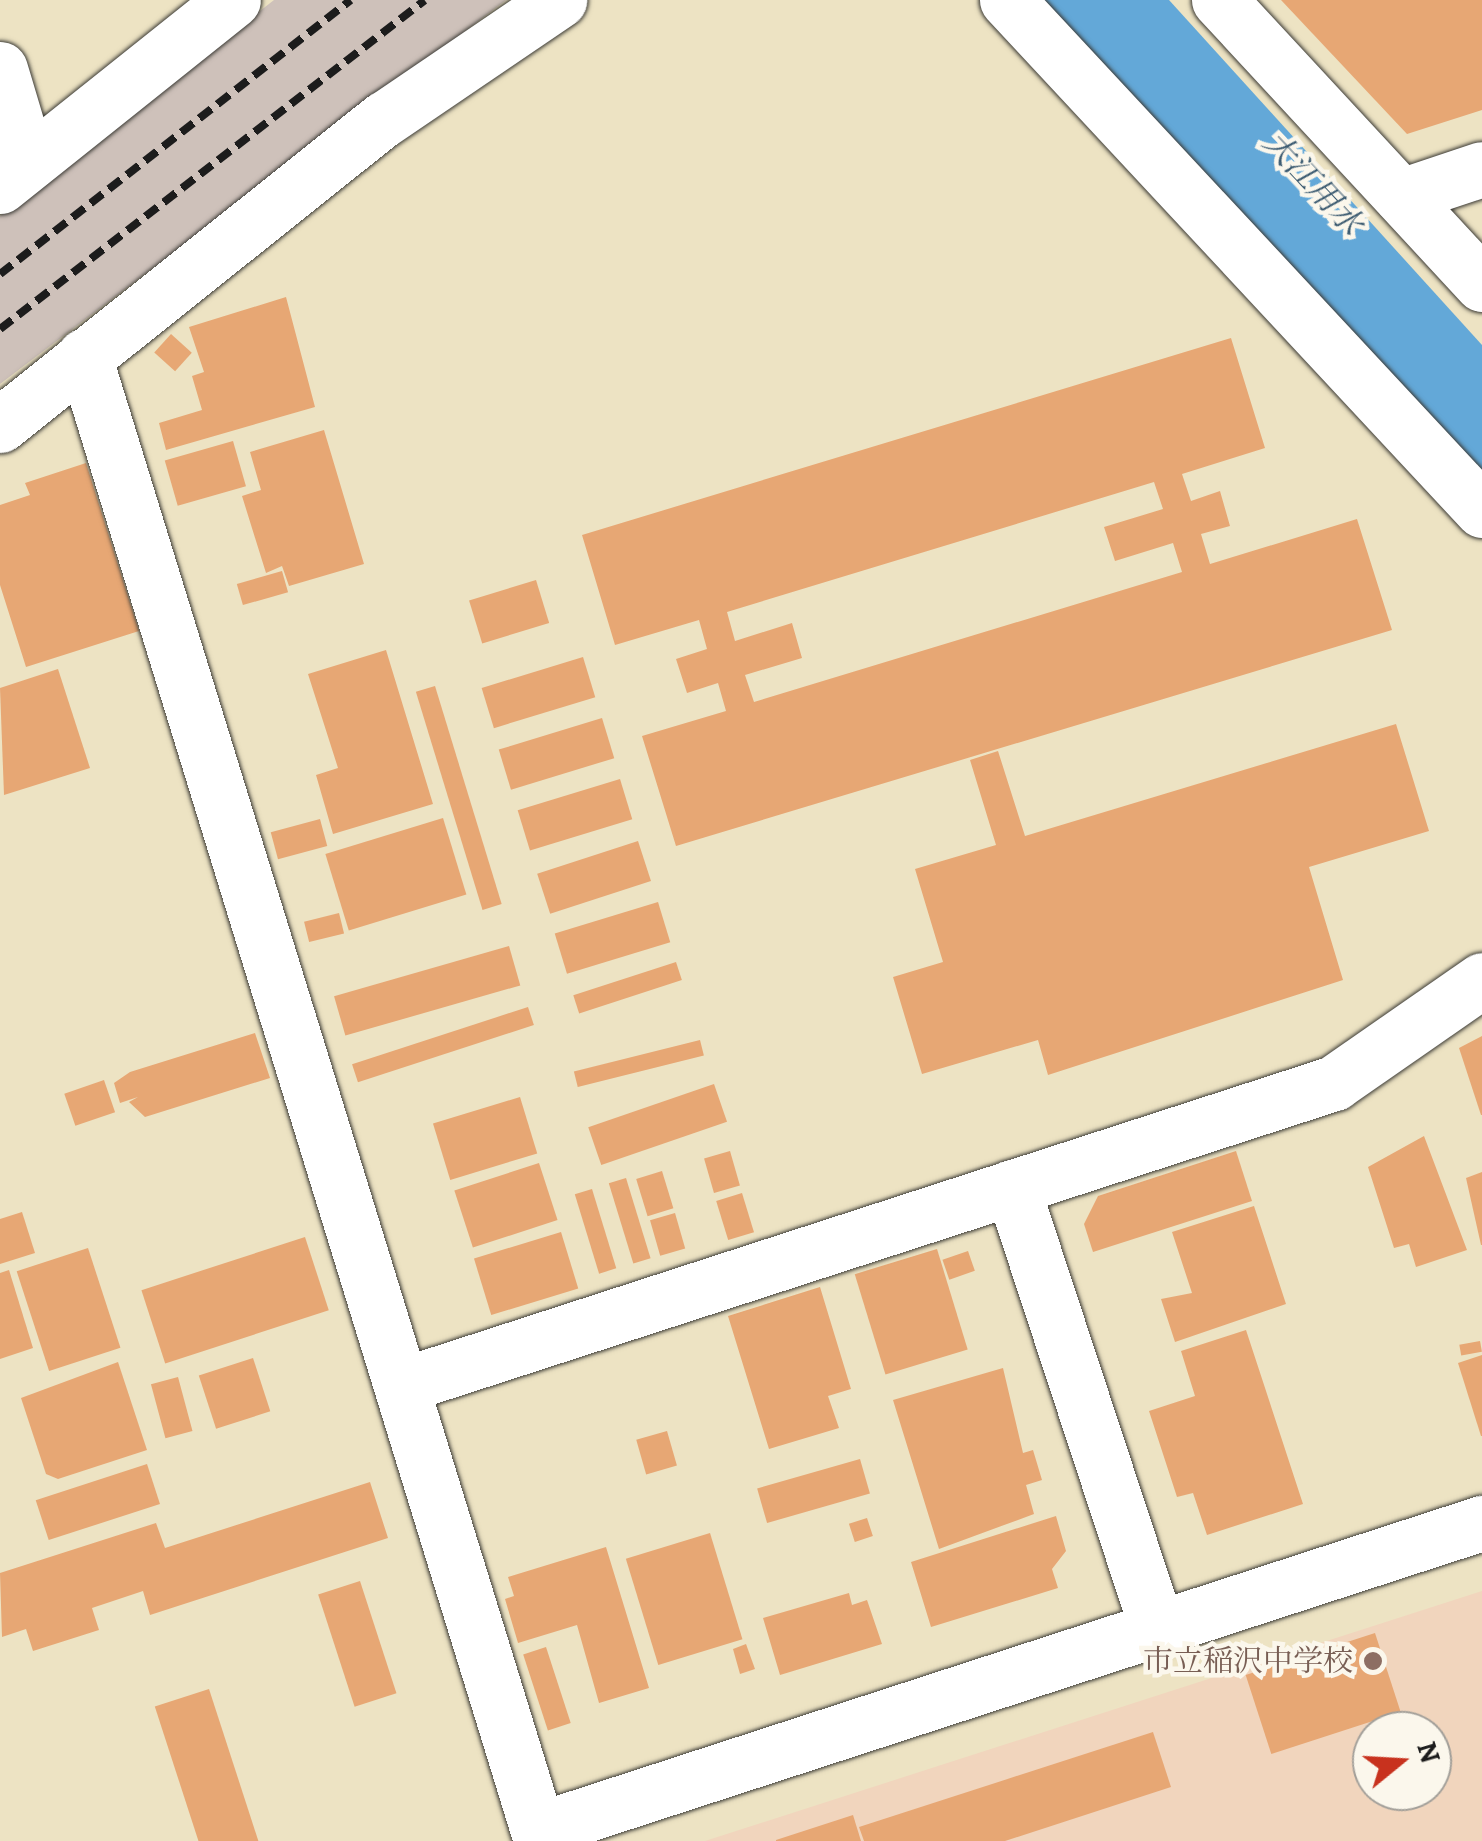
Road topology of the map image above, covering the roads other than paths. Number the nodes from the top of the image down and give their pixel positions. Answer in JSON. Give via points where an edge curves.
{"nodes":[{"id":1,"x":233,"y":0,"type":"edge"},
{"id":2,"x":559,"y":0,"type":"edge"},
{"id":3,"x":1007,"y":0,"type":"edge"},
{"id":4,"x":1219,"y":0,"type":"edge"},
{"id":5,"x":0,"y":69,"type":"edge"},
{"id":6,"x":1482,"y":170,"type":"edge"},
{"id":7,"x":14,"y":174,"type":"edge"},
{"id":8,"x":1401,"y":196,"type":"junction"},
{"id":9,"x":1482,"y":284,"type":"edge"},
{"id":10,"x":84,"y":356,"type":"junction"},
{"id":11,"x":0,"y":425,"type":"edge"},
{"id":12,"x":1482,"y":510,"type":"edge"},
{"id":13,"x":1482,"y":980,"type":"edge"},
{"id":14,"x":1012,"y":1188,"type":"junction"},
{"id":15,"x":403,"y":1386,"type":"junction"},
{"id":16,"x":1482,"y":1523,"type":"edge"},
{"id":17,"x":1157,"y":1629,"type":"junction"},
{"id":18,"x":527,"y":1837,"type":"edge"}],
"edges":[{"from":1,"to":7,"type":"street"},
{"from":2,"to":10,"type":"street","via":[[384,119]]},
{"from":3,"to":12,"type":"street"},
{"from":4,"to":8,"type":"street"},
{"from":5,"to":7,"type":"street"},
{"from":6,"to":8,"type":"street"},
{"from":8,"to":9,"type":"street"},
{"from":10,"to":11,"type":"street"},
{"from":10,"to":15,"type":"street"},
{"from":13,"to":14,"type":"street","via":[[1334,1083]]},
{"from":14,"to":15,"type":"street"},
{"from":14,"to":17,"type":"street"},
{"from":15,"to":18,"type":"street"},
{"from":16,"to":17,"type":"street"},
{"from":17,"to":18,"type":"street"}]}
